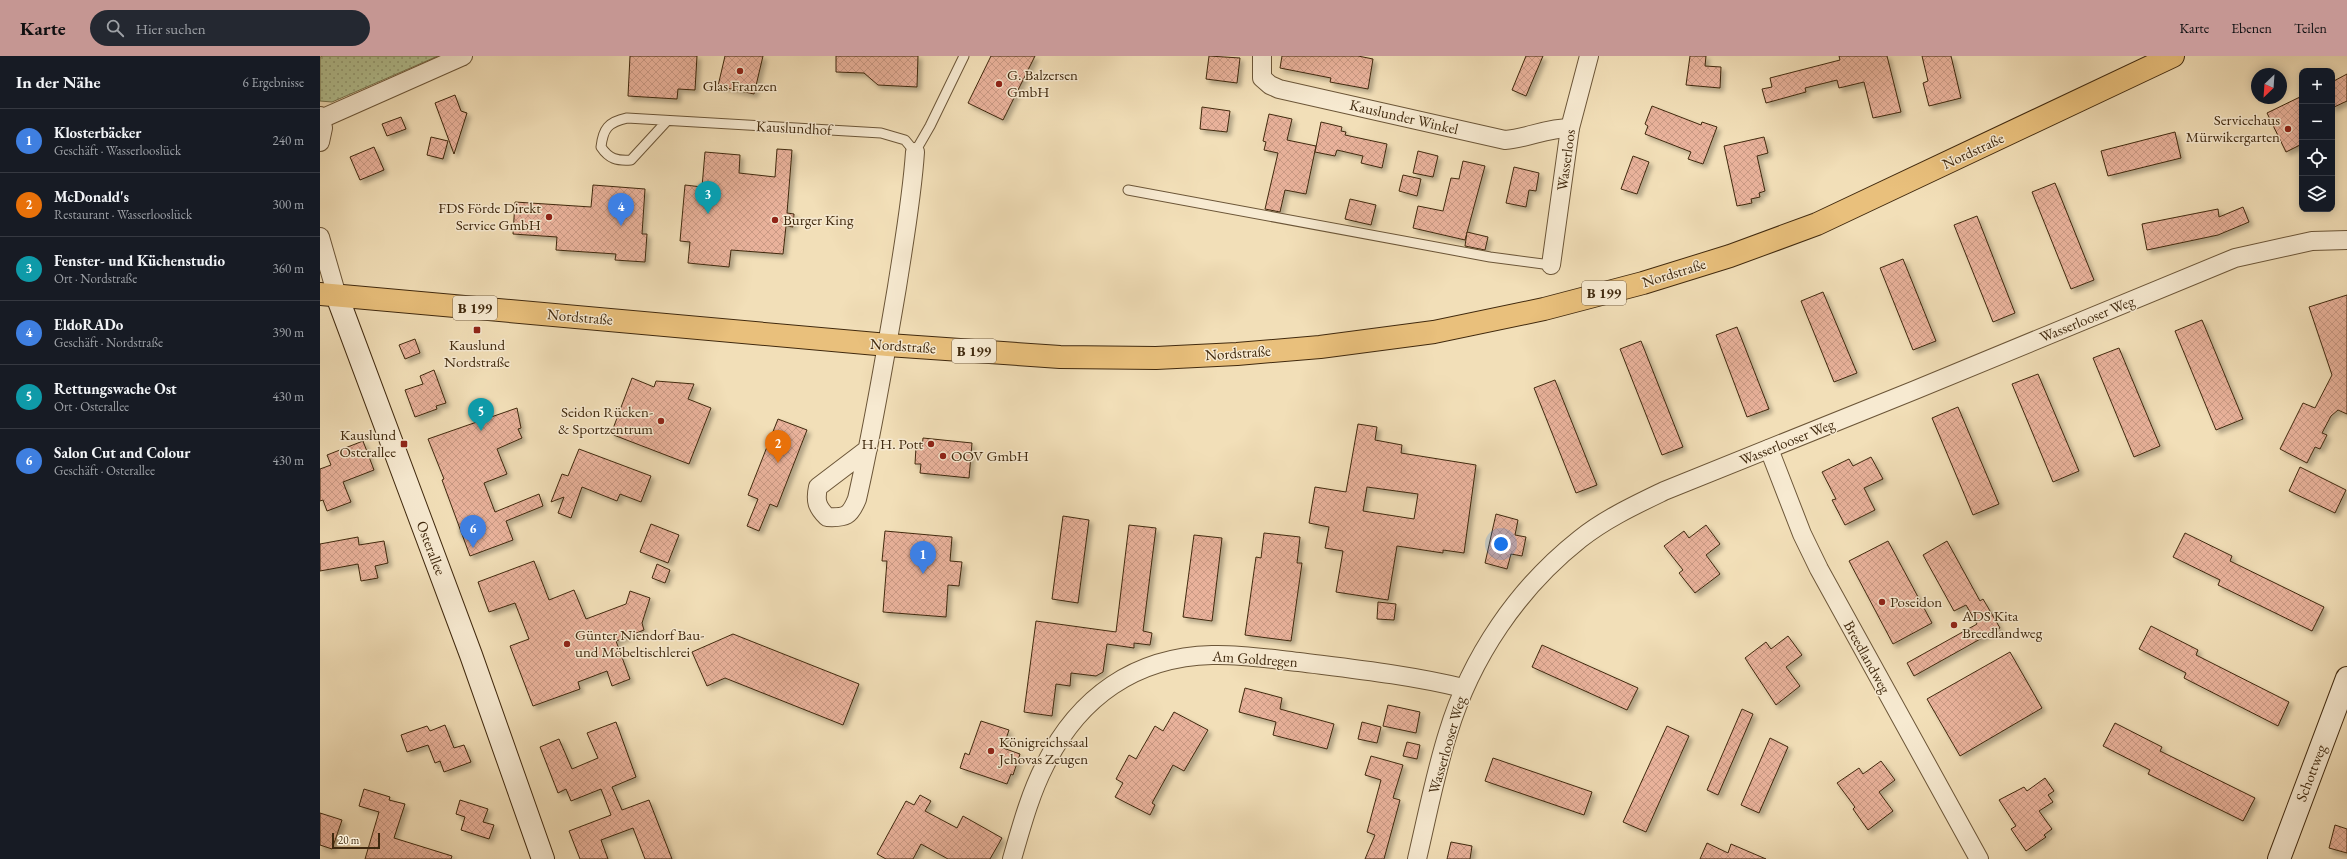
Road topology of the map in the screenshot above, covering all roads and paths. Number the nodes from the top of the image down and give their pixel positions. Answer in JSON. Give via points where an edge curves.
{"nodes":[{"id":1,"x":464,"y":56,"type":"edge"},
{"id":2,"x":964,"y":56,"type":"edge"},
{"id":3,"x":1262,"y":56,"type":"edge"},
{"id":4,"x":1589,"y":56,"type":"edge"},
{"id":5,"x":2173,"y":56,"type":"edge"},
{"id":6,"x":2184,"y":56,"type":"edge"},
{"id":7,"x":2112,"y":86,"type":"junction"},
{"id":8,"x":321,"y":117,"type":"edge"},
{"id":9,"x":666,"y":122,"type":"junction"},
{"id":10,"x":1570,"y":128,"type":"junction"},
{"id":11,"x":320,"y":142,"type":"edge"},
{"id":12,"x":915,"y":152,"type":"junction"},
{"id":13,"x":1128,"y":190,"type":"dead end"},
{"id":14,"x":320,"y":237,"type":"edge"},
{"id":15,"x":2347,"y":240,"type":"edge"},
{"id":16,"x":1551,"y":265,"type":"joint"},
{"id":17,"x":328,"y":295,"type":"edge"},
{"id":18,"x":888,"y":345,"type":"junction"},
{"id":19,"x":868,"y":449,"type":"dead end"},
{"id":20,"x":1769,"y":449,"type":"junction"},
{"id":21,"x":2346,"y":684,"type":"edge"},
{"id":22,"x":1464,"y":688,"type":"junction"},
{"id":23,"x":543,"y":859,"type":"edge"},
{"id":24,"x":1012,"y":859,"type":"edge"},
{"id":25,"x":1417,"y":859,"type":"edge"},
{"id":26,"x":1980,"y":859,"type":"edge"},
{"id":27,"x":2279,"y":859,"type":"edge"}],
"edges":[{"from":1,"to":8,"type":"street"},
{"from":2,"to":12,"type":"lane"},
{"from":3,"to":10,"type":"street","name":"Kauslunder Winkel","via":[[1261,67],[1265,82],[1287,91],[1505,140],[1522,138],[1553,128]]},
{"from":4,"to":10,"type":"street","name":"Wasserloos"},
{"from":5,"to":7,"type":"main road","name":"Nordstraße","number":"B 199"},
{"from":6,"to":7,"type":"main road","name":"Nordstraße","number":"B 199"},
{"from":7,"to":18,"type":"main road","name":"Nordstraße","number":"B 199","via":[[1816,224],[1730,256],[1643,283],[1434,332],[1320,347],[1156,358],[1060,357]]},
{"from":8,"to":11,"type":"street","via":[[323,128]]},
{"from":9,"to":9,"type":"lane","name":"Kauslundhof","via":[[627,118],[615,121],[607,126],[602,136],[601,147],[607,156],[618,161],[631,160]]},
{"from":9,"to":12,"type":"lane","name":"Kauslundhof","via":[[881,133],[905,140]]},
{"from":10,"to":16,"type":"street","name":"Wasserloos"},
{"from":12,"to":18,"type":"street","via":[[912,189]]},
{"from":13,"to":16,"type":"lane","via":[[1490,257]]},
{"from":14,"to":17,"type":"street","name":"Osterallee"},
{"from":15,"to":20,"type":"street","name":"Wasserlooser Weg","via":[[2312,241],[2235,258]]},
{"from":17,"to":18,"type":"main road","name":"Nordstraße","number":"B 199"},
{"from":17,"to":23,"type":"street","name":"Osterallee","via":[[471,655]]},
{"from":18,"to":19,"type":"street"},
{"from":20,"to":22,"type":"street","name":"Wasserlooser Weg","via":[[1658,494],[1625,510],[1581,538],[1551,564],[1516,602],[1478,659]]},
{"from":20,"to":26,"type":"street","name":"Breedlandweg","via":[[1818,569]]},
{"from":21,"to":27,"type":"street","name":"Schottweg"},
{"from":22,"to":24,"type":"street","name":"Am Goldregen","via":[[1350,668],[1211,654],[1166,661],[1135,671],[1111,684],[1095,697],[1075,718],[1057,743],[1037,783]]},
{"from":22,"to":25,"type":"street","name":"Wasserlooser Weg","via":[[1448,733]]}]}
